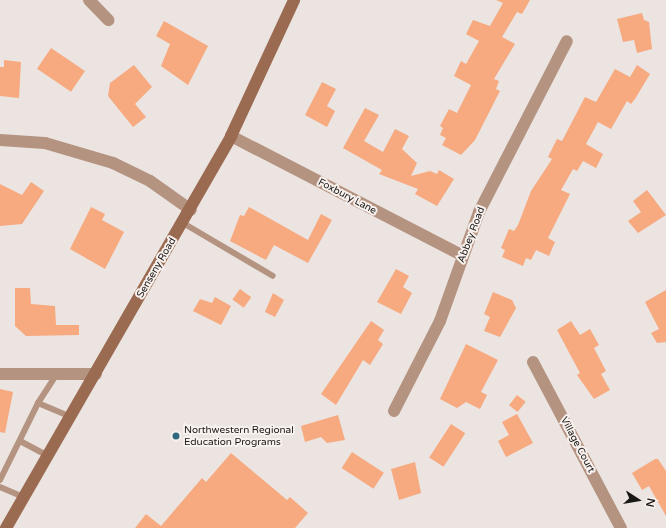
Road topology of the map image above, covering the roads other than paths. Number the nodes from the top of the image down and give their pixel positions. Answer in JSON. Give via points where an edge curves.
{"nodes":[{"id":1,"x":89,"y":0,"type":"edge"},
{"id":2,"x":294,"y":0,"type":"edge"},
{"id":3,"x":108,"y":20,"type":"dead end"},
{"id":4,"x":567,"y":41,"type":"dead end"},
{"id":5,"x":231,"y":136,"type":"junction"},
{"id":6,"x":0,"y":140,"type":"edge"},
{"id":7,"x":191,"y":210,"type":"junction"},
{"id":8,"x":183,"y":223,"type":"junction"},
{"id":9,"x":463,"y":256,"type":"junction"},
{"id":10,"x":274,"y":276,"type":"dead end"},
{"id":11,"x":533,"y":362,"type":"dead end"},
{"id":12,"x":0,"y":374,"type":"edge"},
{"id":13,"x":57,"y":374,"type":"junction"},
{"id":14,"x":96,"y":374,"type":"junction"},
{"id":15,"x":38,"y":403,"type":"junction"},
{"id":16,"x":394,"y":411,"type":"dead end"},
{"id":17,"x":71,"y":417,"type":"junction"},
{"id":18,"x":20,"y":440,"type":"junction"},
{"id":19,"x":48,"y":456,"type":"junction"},
{"id":20,"x":0,"y":480,"type":"edge"},
{"id":21,"x":0,"y":487,"type":"edge"},
{"id":22,"x":24,"y":497,"type":"junction"},
{"id":23,"x":6,"y":528,"type":"edge"},
{"id":24,"x":621,"y":528,"type":"edge"}],
"edges":[{"from":1,"to":3,"type":"street"},
{"from":2,"to":5,"type":"main road","name":"Senseny Road"},
{"from":4,"to":9,"type":"street","name":"Abbey Road","via":[[479,212]]},
{"from":5,"to":7,"type":"main road","name":"Senseny Road"},
{"from":5,"to":9,"type":"street","name":"Foxbury Lane"},
{"from":6,"to":7,"type":"street","via":[[45,144],[113,163],[150,181]]},
{"from":7,"to":8,"type":"main road","name":"Senseny Road"},
{"from":8,"to":10,"type":"lane"},
{"from":8,"to":14,"type":"main road","name":"Senseny Road"},
{"from":9,"to":16,"type":"street","name":"Abbey Road","via":[[440,321]]},
{"from":11,"to":24,"type":"street","name":"Village Court"},
{"from":12,"to":13,"type":"street"},
{"from":13,"to":14,"type":"street"},
{"from":13,"to":15,"type":"lane"},
{"from":14,"to":17,"type":"main road","name":"Senseny Road"},
{"from":15,"to":17,"type":"lane"},
{"from":15,"to":18,"type":"lane"},
{"from":17,"to":19,"type":"main road","name":"Senseny Road"},
{"from":18,"to":19,"type":"lane"},
{"from":18,"to":20,"type":"lane"},
{"from":19,"to":22,"type":"main road","name":"Senseny Road"},
{"from":21,"to":22,"type":"lane"},
{"from":22,"to":23,"type":"main road","name":"Senseny Road"}]}
